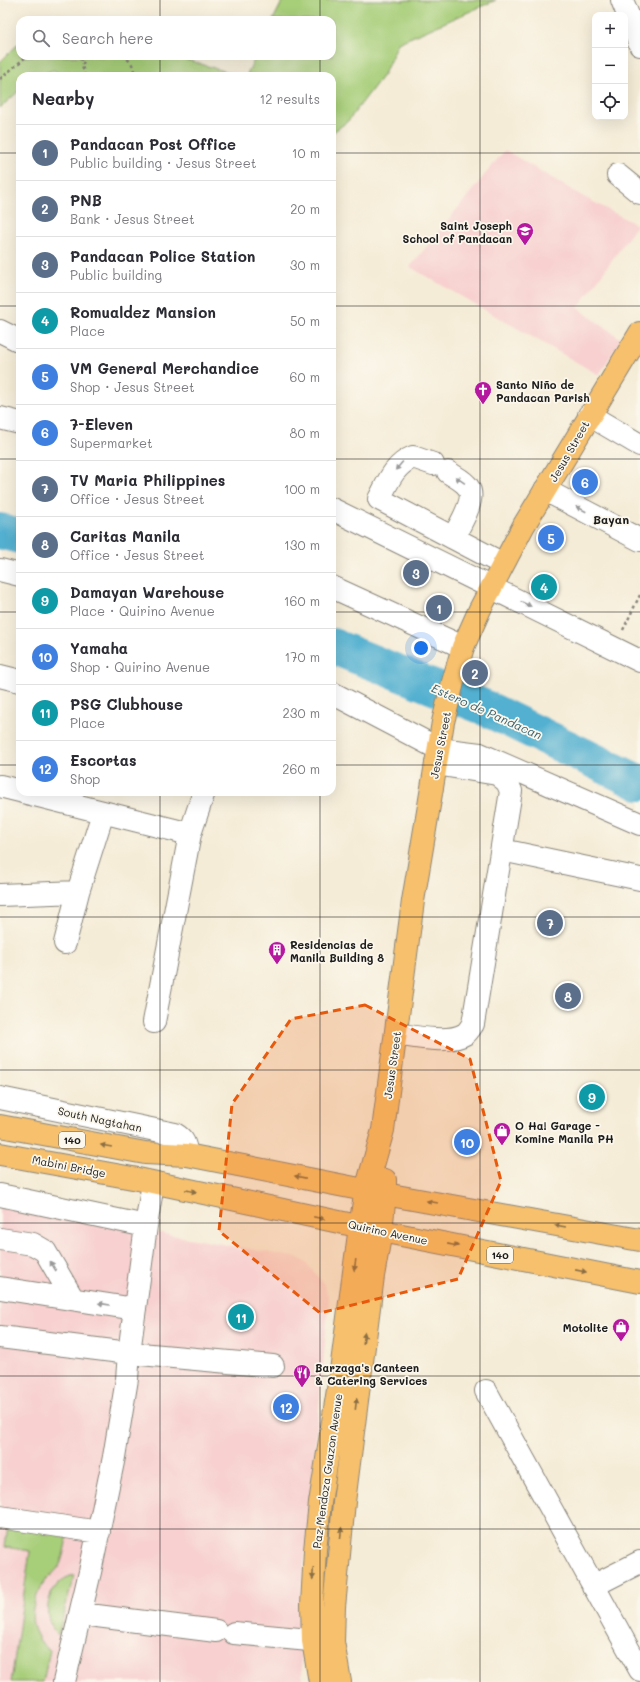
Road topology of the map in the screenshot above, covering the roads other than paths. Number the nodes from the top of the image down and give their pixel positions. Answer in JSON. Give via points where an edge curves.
{"nodes":[{"id":1,"x":622,"y":0,"type":"edge"},
{"id":2,"x":640,"y":45,"type":"edge"},
{"id":3,"x":618,"y":175,"type":"dead end"},
{"id":4,"x":640,"y":193,"type":"edge"},
{"id":5,"x":0,"y":330,"type":"edge"},
{"id":6,"x":640,"y":333,"type":"edge"},
{"id":7,"x":16,"y":339,"type":"edge"},
{"id":8,"x":589,"y":415,"type":"junction"},
{"id":9,"x":0,"y":418,"type":"edge"},
{"id":10,"x":16,"y":422,"type":"edge"},
{"id":11,"x":640,"y":445,"type":"edge"},
{"id":12,"x":545,"y":490,"type":"junction"},
{"id":13,"x":336,"y":510,"type":"edge"},
{"id":14,"x":415,"y":518,"type":"junction"},
{"id":15,"x":453,"y":538,"type":"junction"},
{"id":16,"x":640,"y":540,"type":"edge"},
{"id":17,"x":402,"y":544,"type":"junction"},
{"id":18,"x":503,"y":564,"type":"junction"},
{"id":19,"x":0,"y":570,"type":"edge"},
{"id":20,"x":16,"y":574,"type":"edge"},
{"id":21,"x":491,"y":587,"type":"junction"},
{"id":22,"x":336,"y":589,"type":"edge"},
{"id":23,"x":463,"y":647,"type":"junction"},
{"id":24,"x":640,"y":661,"type":"edge"},
{"id":25,"x":0,"y":676,"type":"edge"},
{"id":26,"x":16,"y":680,"type":"edge"},
{"id":27,"x":336,"y":695,"type":"edge"},
{"id":28,"x":437,"y":756,"type":"junction"},
{"id":29,"x":0,"y":786,"type":"edge"},
{"id":30,"x":16,"y":790,"type":"edge"},
{"id":31,"x":38,"y":796,"type":"edge"},
{"id":32,"x":203,"y":796,"type":"edge"},
{"id":33,"x":103,"y":813,"type":"junction"},
{"id":34,"x":640,"y":824,"type":"edge"},
{"id":35,"x":190,"y":834,"type":"junction"},
{"id":36,"x":502,"y":850,"type":"junction"},
{"id":37,"x":640,"y":879,"type":"edge"},
{"id":38,"x":78,"y":892,"type":"junction"},
{"id":39,"x":0,"y":895,"type":"edge"},
{"id":40,"x":65,"y":943,"type":"dead end"},
{"id":41,"x":154,"y":1022,"type":"dead end"},
{"id":42,"x":396,"y":1034,"type":"junction"},
{"id":43,"x":0,"y":1098,"type":"edge"},
{"id":44,"x":0,"y":1126,"type":"edge"},
{"id":45,"x":0,"y":1154,"type":"edge"},
{"id":46,"x":187,"y":1155,"type":"junction"},
{"id":47,"x":145,"y":1181,"type":"junction"},
{"id":48,"x":376,"y":1192,"type":"junction"},
{"id":49,"x":0,"y":1195,"type":"edge"},
{"id":50,"x":146,"y":1226,"type":"junction"},
{"id":51,"x":360,"y":1226,"type":"junction"},
{"id":52,"x":381,"y":1231,"type":"junction"},
{"id":53,"x":0,"y":1240,"type":"edge"},
{"id":54,"x":640,"y":1240,"type":"edge"},
{"id":55,"x":640,"y":1282,"type":"edge"},
{"id":56,"x":0,"y":1288,"type":"edge"},
{"id":57,"x":73,"y":1299,"type":"junction"},
{"id":58,"x":135,"y":1309,"type":"junction"},
{"id":59,"x":0,"y":1337,"type":"edge"},
{"id":60,"x":129,"y":1353,"type":"junction"},
{"id":61,"x":273,"y":1366,"type":"dead end"},
{"id":62,"x":486,"y":1391,"type":"dead end"},
{"id":63,"x":0,"y":1517,"type":"edge"},
{"id":64,"x":99,"y":1532,"type":"junction"},
{"id":65,"x":640,"y":1562,"type":"edge"},
{"id":66,"x":593,"y":1586,"type":"junction"},
{"id":67,"x":81,"y":1614,"type":"junction"},
{"id":68,"x":323,"y":1641,"type":"junction"},
{"id":69,"x":640,"y":1670,"type":"edge"},
{"id":70,"x":64,"y":1682,"type":"edge"},
{"id":71,"x":320,"y":1682,"type":"edge"},
{"id":72,"x":340,"y":1682,"type":"edge"}],
"edges":[{"from":1,"to":2,"type":"street"},
{"from":3,"to":4,"type":"street"},
{"from":5,"to":7,"type":"street"},
{"from":6,"to":8,"type":"main road","name":"Jesus Street"},
{"from":8,"to":11,"type":"street"},
{"from":8,"to":12,"type":"main road","name":"Jesus Street"},
{"from":9,"to":10,"type":"street"},
{"from":16,"to":12,"type":"street","one_way":true},
{"from":12,"to":18,"type":"main road","name":"Jesus Street"},
{"from":13,"to":17,"type":"street"},
{"from":14,"to":15,"type":"street"},
{"from":15,"to":14,"type":"street","one_way":true,"via":[[471,501],[469,488],[440,468],[413,457],[403,461],[392,473],[379,499]]},
{"from":14,"to":17,"type":"street"},
{"from":15,"to":18,"type":"street"},
{"from":17,"to":21,"type":"street"},
{"from":18,"to":21,"type":"main road","name":"Jesus Street"},
{"from":19,"to":20,"type":"street"},
{"from":21,"to":23,"type":"main road","name":"Jesus Street"},
{"from":21,"to":24,"type":"street","one_way":true},
{"from":22,"to":23,"type":"street"},
{"from":23,"to":28,"type":"main road","name":"Jesus Street","via":[[443,722]]},
{"from":25,"to":26,"type":"street"},
{"from":27,"to":28,"type":"street"},
{"from":28,"to":34,"type":"street","via":[[480,754]]},
{"from":28,"to":36,"type":"street","via":[[497,774],[508,782],[511,791]]},
{"from":28,"to":42,"type":"main road","name":"Jesus Street","via":[[413,901]]},
{"from":29,"to":30,"type":"street"},
{"from":31,"to":33,"type":"street"},
{"from":32,"to":35,"type":"street"},
{"from":33,"to":35,"type":"street"},
{"from":33,"to":38,"type":"street"},
{"from":35,"to":41,"type":"street"},
{"from":36,"to":37,"type":"street"},
{"from":36,"to":42,"type":"street","via":[[473,1024],[467,1034],[453,1039]]},
{"from":38,"to":39,"type":"street"},
{"from":38,"to":40,"type":"street"},
{"from":42,"to":48,"type":"main road","name":"Jesus Street"},
{"from":43,"to":46,"type":"street","name":"South Nagtahan","via":[[175,1134],[182,1138]]},
{"from":46,"to":44,"type":"main road","number":"140","one_way":true,"via":[[145,1153]]},
{"from":45,"to":47,"type":"main road","name":"Mabini Bridge","number":"140"},
{"from":48,"to":46,"type":"main road","number":"140","one_way":true},
{"from":47,"to":50,"type":"street"},
{"from":47,"to":51,"type":"main road","name":"Quirino Avenue","number":"140","one_way":true},
{"from":48,"to":51,"type":"main road","name":"Paz Mendoza Guazon Avenue"},
{"from":48,"to":52,"type":"main road","name":"Paz Mendoza Guazon Avenue"},
{"from":54,"to":48,"type":"main road","number":"140","one_way":true},
{"from":49,"to":50,"type":"street"},
{"from":50,"to":58,"type":"street"},
{"from":51,"to":52,"type":"main road","name":"Quirino Avenue","number":"140"},
{"from":51,"to":68,"type":"main road","name":"Paz Mendoza Guazon Avenue","one_way":true,"via":[[315,1550],[312,1605]]},
{"from":52,"to":55,"type":"main road","name":"Quirino Avenue","number":"140","one_way":true},
{"from":68,"to":52,"type":"main road","name":"Paz Mendoza Guazon Avenue","one_way":true,"via":[[334,1607],[364,1338]]},
{"from":57,"to":53,"type":"street","one_way":true,"via":[[45,1252],[33,1244]]},
{"from":56,"to":57,"type":"street"},
{"from":58,"to":57,"type":"street","one_way":true},
{"from":58,"to":60,"type":"street"},
{"from":59,"to":60,"type":"street"},
{"from":60,"to":61,"type":"street"},
{"from":60,"to":64,"type":"street","via":[[114,1456]]},
{"from":62,"to":66,"type":"street"},
{"from":63,"to":64,"type":"street"},
{"from":64,"to":67,"type":"street"},
{"from":65,"to":66,"type":"street"},
{"from":66,"to":69,"type":"street"},
{"from":67,"to":68,"type":"street"},
{"from":67,"to":70,"type":"street"},
{"from":68,"to":71,"type":"main road","name":"Paz Mendoza Guazon Avenue"},
{"from":68,"to":72,"type":"main road","name":"Paz Mendoza Guazon Avenue"}]}
